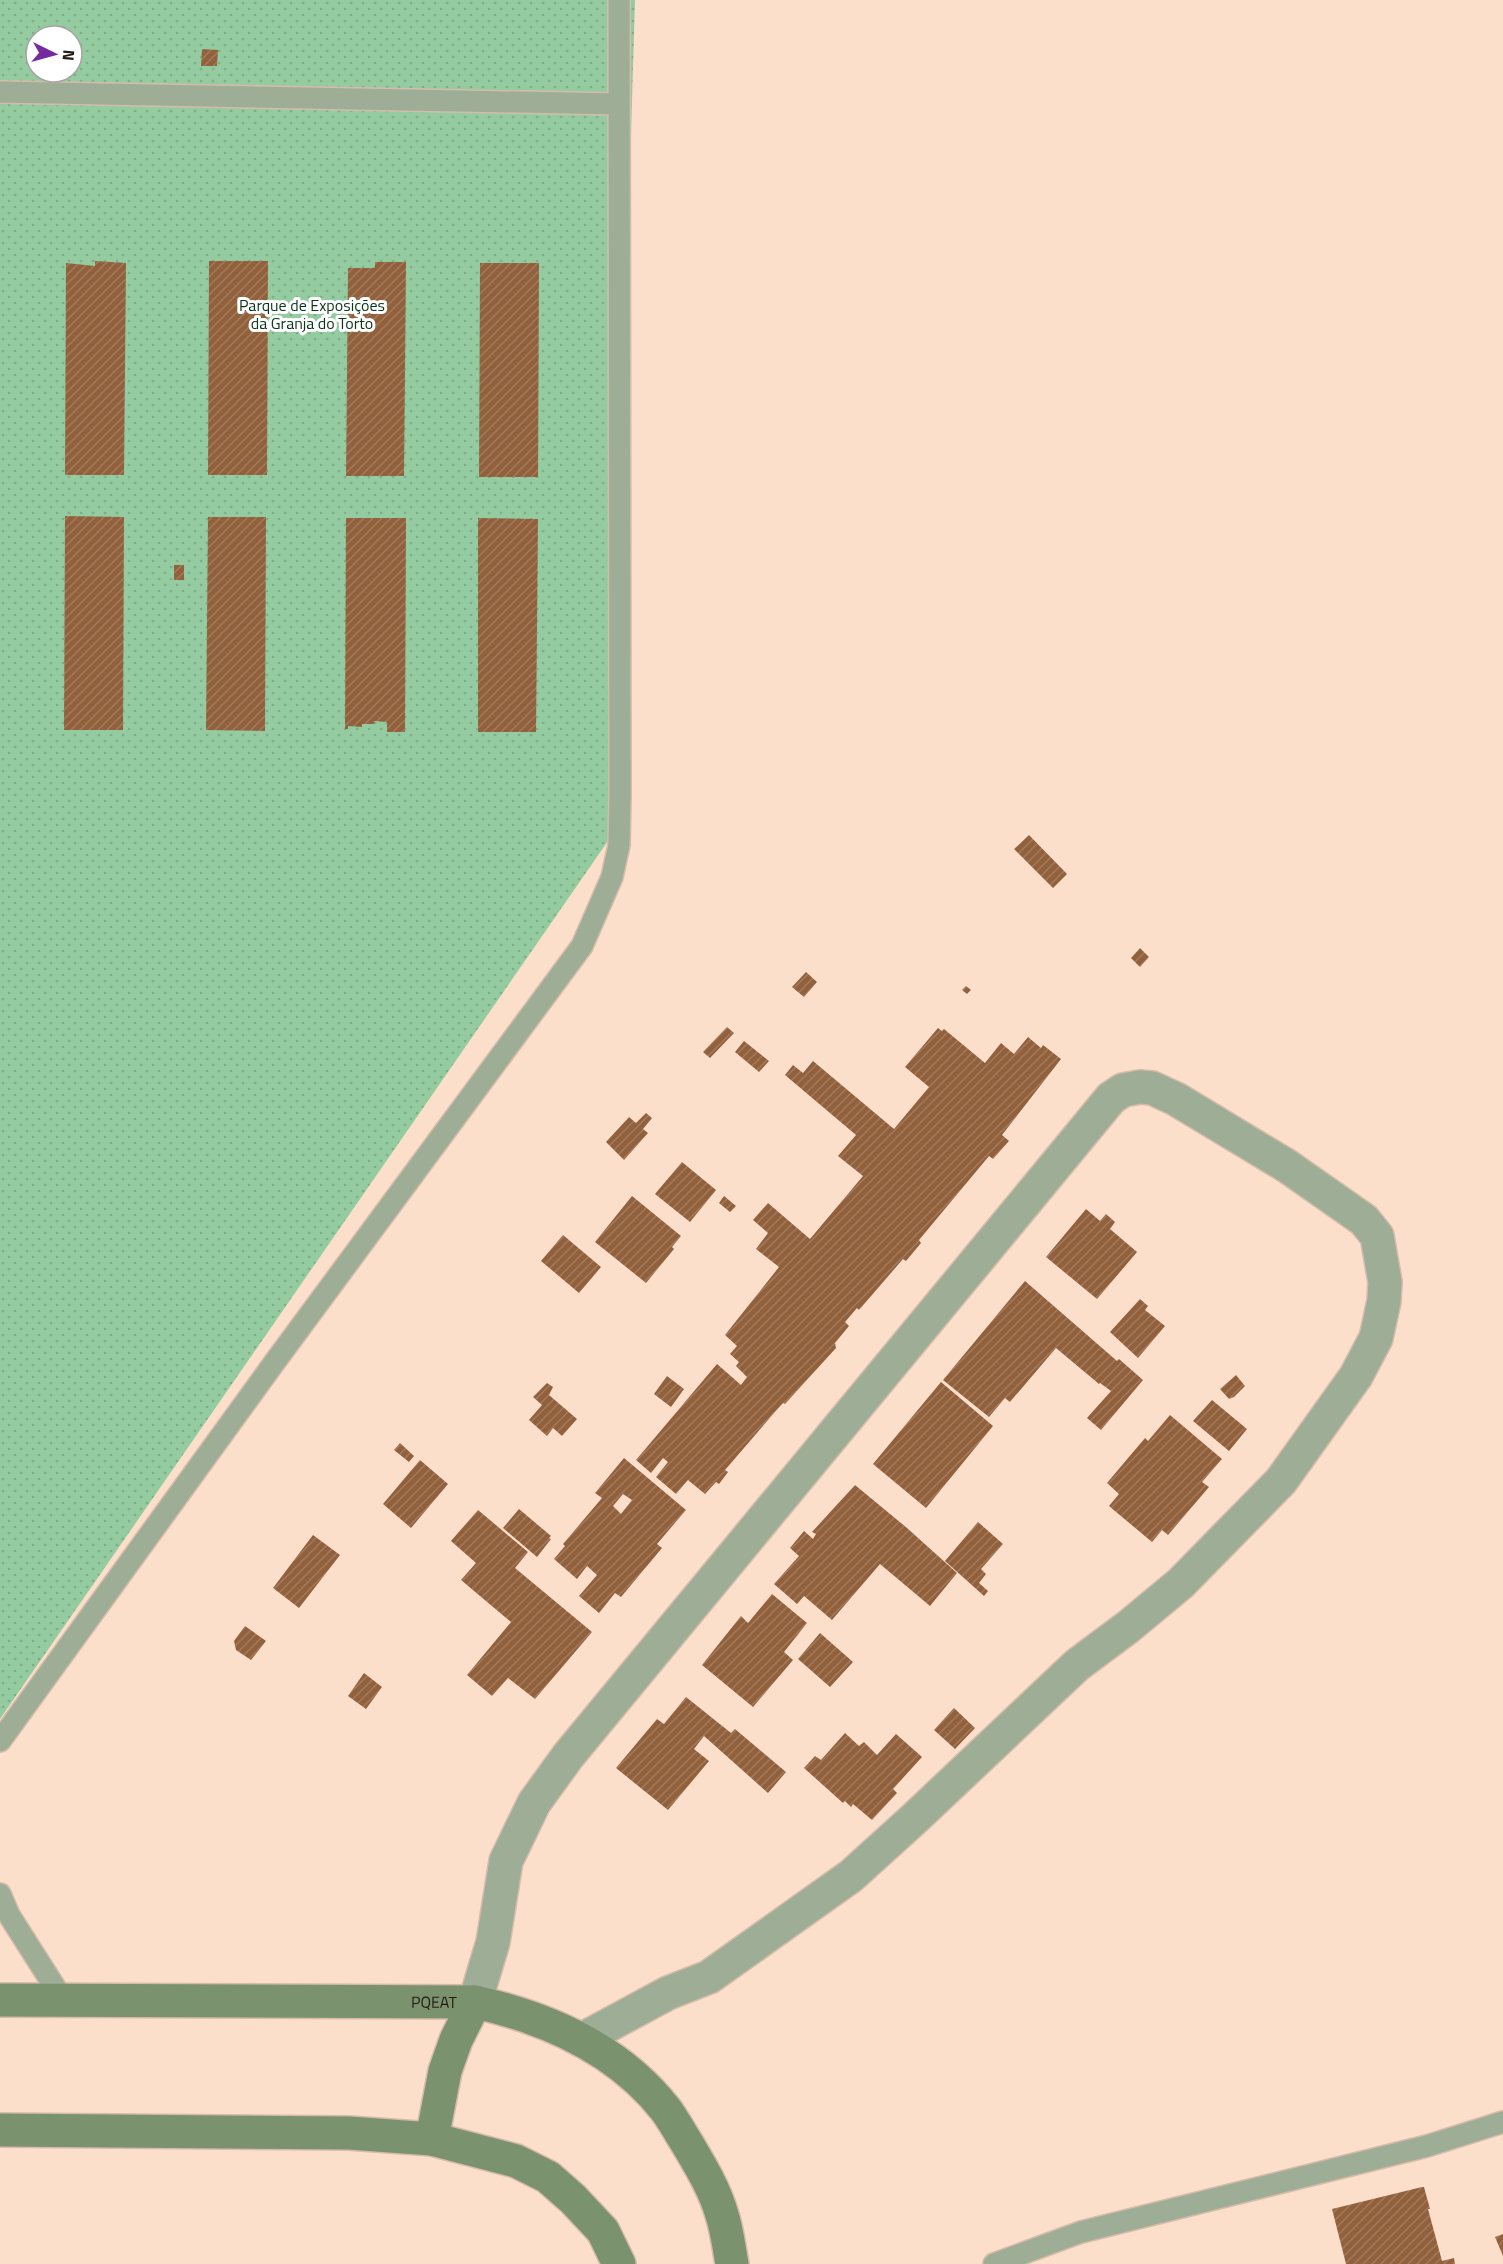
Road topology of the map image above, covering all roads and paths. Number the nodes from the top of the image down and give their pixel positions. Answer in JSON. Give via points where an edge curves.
{"nodes":[{"id":1,"x":619,"y":0,"type":"edge"},
{"id":2,"x":0,"y":93,"type":"edge"},
{"id":3,"x":618,"y":104,"type":"junction"},
{"id":4,"x":0,"y":1741,"type":"edge"},
{"id":5,"x":0,"y":1894,"type":"edge"},
{"id":6,"x":0,"y":2000,"type":"edge"},
{"id":7,"x":63,"y":2000,"type":"junction"},
{"id":8,"x":475,"y":2002,"type":"junction"},
{"id":9,"x":581,"y":2040,"type":"junction"},
{"id":10,"x":1503,"y":2122,"type":"edge"},
{"id":11,"x":0,"y":2130,"type":"edge"},
{"id":12,"x":432,"y":2139,"type":"junction"},
{"id":13,"x":619,"y":2264,"type":"edge"},
{"id":14,"x":732,"y":2264,"type":"edge"},
{"id":15,"x":994,"y":2264,"type":"edge"}],
"edges":[{"from":1,"to":3,"type":"lane"},
{"from":2,"to":3,"type":"lane"},
{"from":3,"to":4,"type":"lane","via":[[620,796],[619,845],[612,878],[582,946]]},
{"from":5,"to":7,"type":"lane"},
{"from":6,"to":7,"type":"street","name":"PQEAT"},
{"from":7,"to":8,"type":"street","name":"PQEAT"},
{"from":8,"to":9,"type":"street","name":"PQEAT","via":[[548,2023]]},
{"from":8,"to":9,"type":"street","via":[[493,1942],[506,1861],[534,1803],[568,1756],[1111,1098],[1140,1086],[1176,1099],[1287,1166],[1364,1220],[1377,1236],[1385,1282],[1376,1338],[1356,1376],[1273,1489],[1181,1583],[1077,1665],[851,1876],[709,1977]]},
{"from":8,"to":12,"type":"street","via":[[446,2071]]},
{"from":9,"to":14,"type":"street","name":"PQEAT","via":[[624,2067],[666,2110],[703,2170],[722,2214]]},
{"from":10,"to":15,"type":"lane","via":[[1416,2149],[1081,2232]]},
{"from":11,"to":12,"type":"street","via":[[350,2133]]},
{"from":12,"to":13,"type":"street","via":[[516,2161],[548,2177],[603,2231]]}]}
